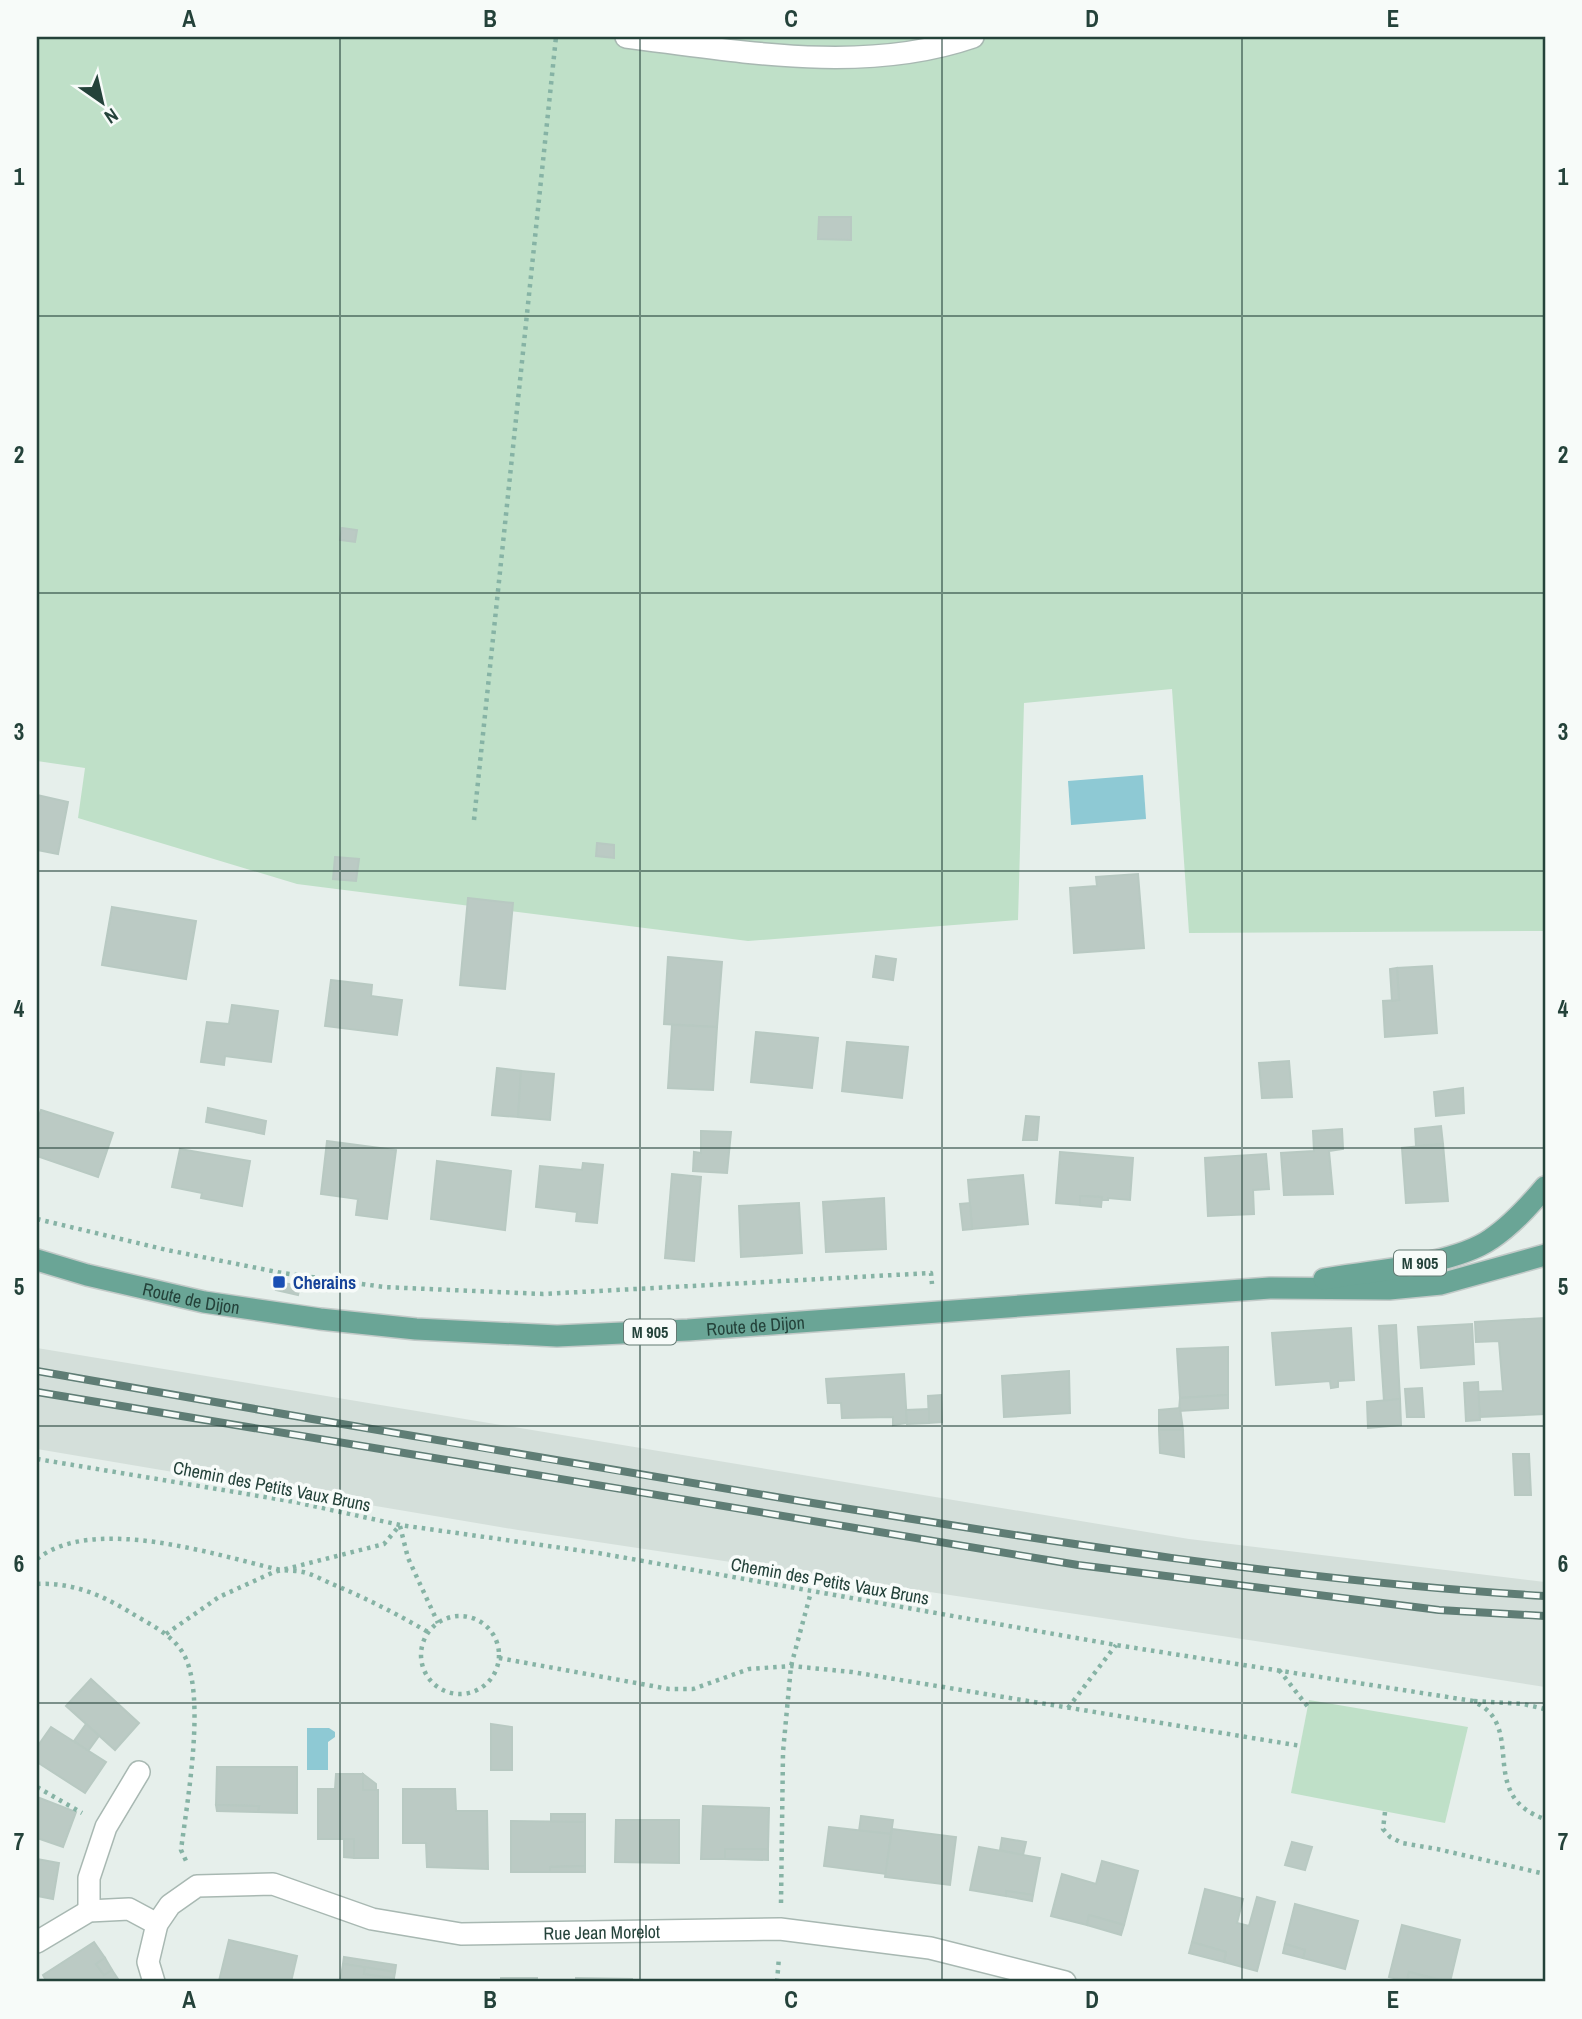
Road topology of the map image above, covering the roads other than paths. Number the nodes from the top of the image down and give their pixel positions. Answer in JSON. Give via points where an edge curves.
{"nodes":[{"id":1,"x":626,"y":37,"type":"edge"},
{"id":2,"x":973,"y":37,"type":"edge"},
{"id":3,"x":1545,"y":1186,"type":"edge"},
{"id":4,"x":1545,"y":1255,"type":"edge"},
{"id":5,"x":37,"y":1259,"type":"edge"},
{"id":6,"x":1270,"y":1288,"type":"junction"},
{"id":7,"x":139,"y":1772,"type":"dead end"},
{"id":8,"x":89,"y":1912,"type":"junction"},
{"id":9,"x":157,"y":1924,"type":"junction"},
{"id":10,"x":37,"y":1942,"type":"edge"},
{"id":11,"x":154,"y":1982,"type":"edge"},
{"id":12,"x":1065,"y":1982,"type":"edge"}],
"edges":[{"from":1,"to":2,"type":"street","via":[[825,57],[910,52]]},
{"from":3,"to":6,"type":"main road","name":"Route de Dijon","number":"M 905","via":[[1504,1229],[1472,1249],[1437,1260]]},
{"from":4,"to":6,"type":"main road","name":"Route de Dijon","number":"M 905","via":[[1441,1284],[1390,1289]]},
{"from":5,"to":6,"type":"main road","name":"Route de Dijon","number":"M 905","via":[[217,1304],[378,1326],[514,1335],[688,1329]]},
{"from":7,"to":8,"type":"street","via":[[106,1828],[89,1878]]},
{"from":8,"to":9,"type":"street","via":[[129,1909]]},
{"from":8,"to":10,"type":"street"},
{"from":9,"to":11,"type":"street","via":[[148,1962]]},
{"from":9,"to":12,"type":"street","name":"Rue Jean Morelot","via":[[170,1905],[197,1886],[273,1884],[372,1919],[461,1934],[780,1929],[930,1948]]}]}
